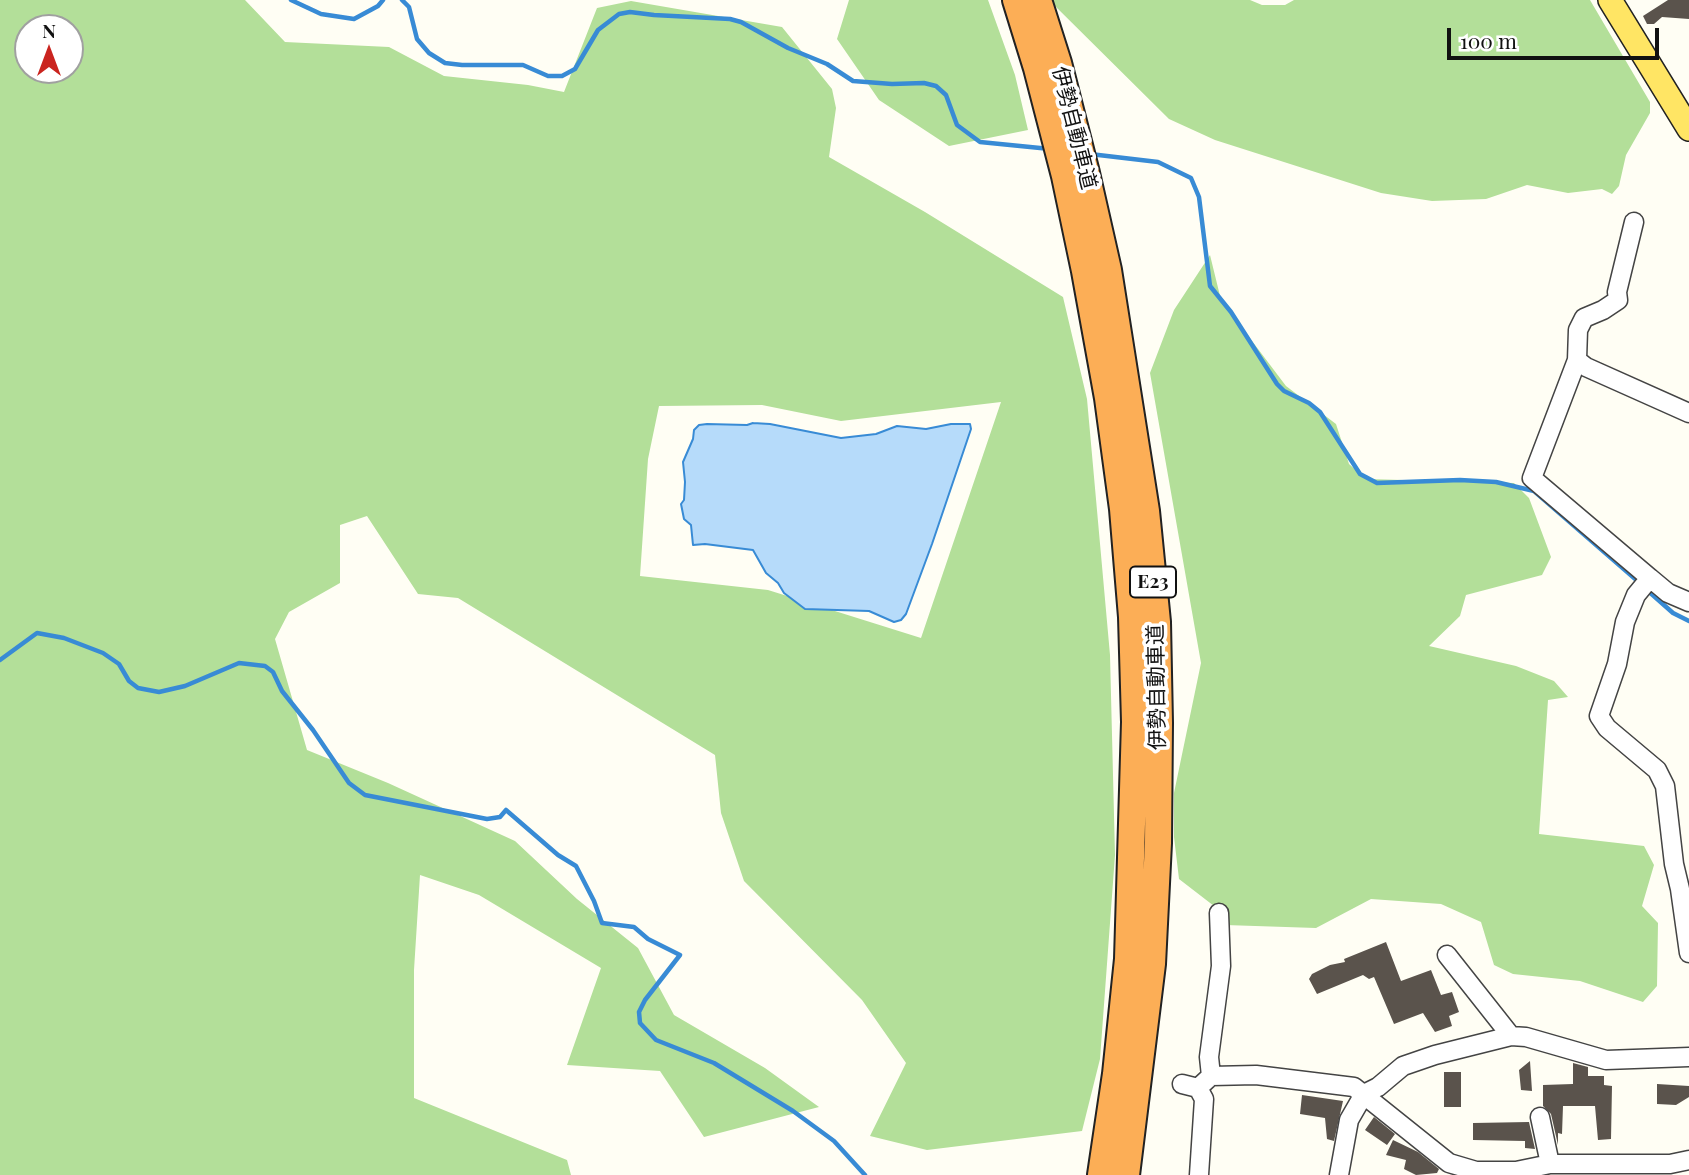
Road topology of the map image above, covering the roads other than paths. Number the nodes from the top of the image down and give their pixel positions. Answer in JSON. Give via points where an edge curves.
{"nodes":[{"id":1,"x":1016,"y":0,"type":"edge"},
{"id":2,"x":1038,"y":0,"type":"edge"},
{"id":3,"x":1610,"y":0,"type":"edge"},
{"id":4,"x":1689,"y":129,"type":"edge"},
{"id":5,"x":1634,"y":222,"type":"dead end"},
{"id":6,"x":1577,"y":360,"type":"junction"},
{"id":7,"x":1689,"y":414,"type":"edge"},
{"id":8,"x":1650,"y":578,"type":"junction"},
{"id":9,"x":1689,"y":602,"type":"edge"},
{"id":10,"x":1219,"y":913,"type":"dead end"},
{"id":11,"x":1689,"y":953,"type":"edge"},
{"id":12,"x":1447,"y":955,"type":"dead end"},
{"id":13,"x":1511,"y":1036,"type":"junction"},
{"id":14,"x":1689,"y":1057,"type":"edge"},
{"id":15,"x":1197,"y":1083,"type":"junction"},
{"id":16,"x":1364,"y":1094,"type":"junction"},
{"id":17,"x":1540,"y":1117,"type":"dead end"},
{"id":18,"x":1688,"y":1156,"type":"edge"},
{"id":19,"x":1550,"y":1164,"type":"junction"},
{"id":20,"x":1101,"y":1175,"type":"edge"},
{"id":21,"x":1126,"y":1175,"type":"edge"},
{"id":22,"x":1199,"y":1175,"type":"edge"},
{"id":23,"x":1339,"y":1175,"type":"edge"}],
"edges":[{"from":1,"to":20,"type":"highway","name":"伊勢自動車道","number":"E23","via":[[1066,176],[1085,271],[1108,398],[1132,617],[1136,722],[1129,959]]},
{"from":2,"to":21,"type":"highway","name":"伊勢自動車道","number":"E23","via":[[1108,270],[1146,511],[1157,622],[1158,843],[1152,964]]},
{"from":3,"to":4,"type":"main road"},
{"from":5,"to":6,"type":"street","via":[[1616,292],[1618,300],[1584,318],[1578,330]]},
{"from":6,"to":7,"type":"street"},
{"from":6,"to":8,"type":"street","via":[[1532,478]]},
{"from":8,"to":9,"type":"street"},
{"from":8,"to":11,"type":"street","via":[[1636,595],[1625,622],[1599,716],[1657,770],[1665,786]]},
{"from":10,"to":15,"type":"street","via":[[1221,966],[1209,1057]]},
{"from":12,"to":13,"type":"street"},
{"from":13,"to":14,"type":"street","via":[[1606,1060]]},
{"from":13,"to":16,"type":"street","via":[[1403,1066]]},
{"from":15,"to":16,"type":"street","via":[[1256,1075],[1354,1087]]},
{"from":15,"to":22,"type":"street","via":[[1204,1099]]},
{"from":16,"to":19,"type":"street","via":[[1449,1163],[1476,1171],[1516,1171]]},
{"from":16,"to":23,"type":"street","via":[[1349,1120]]},
{"from":17,"to":19,"type":"street"},
{"from":18,"to":19,"type":"street","via":[[1670,1164]]}]}
